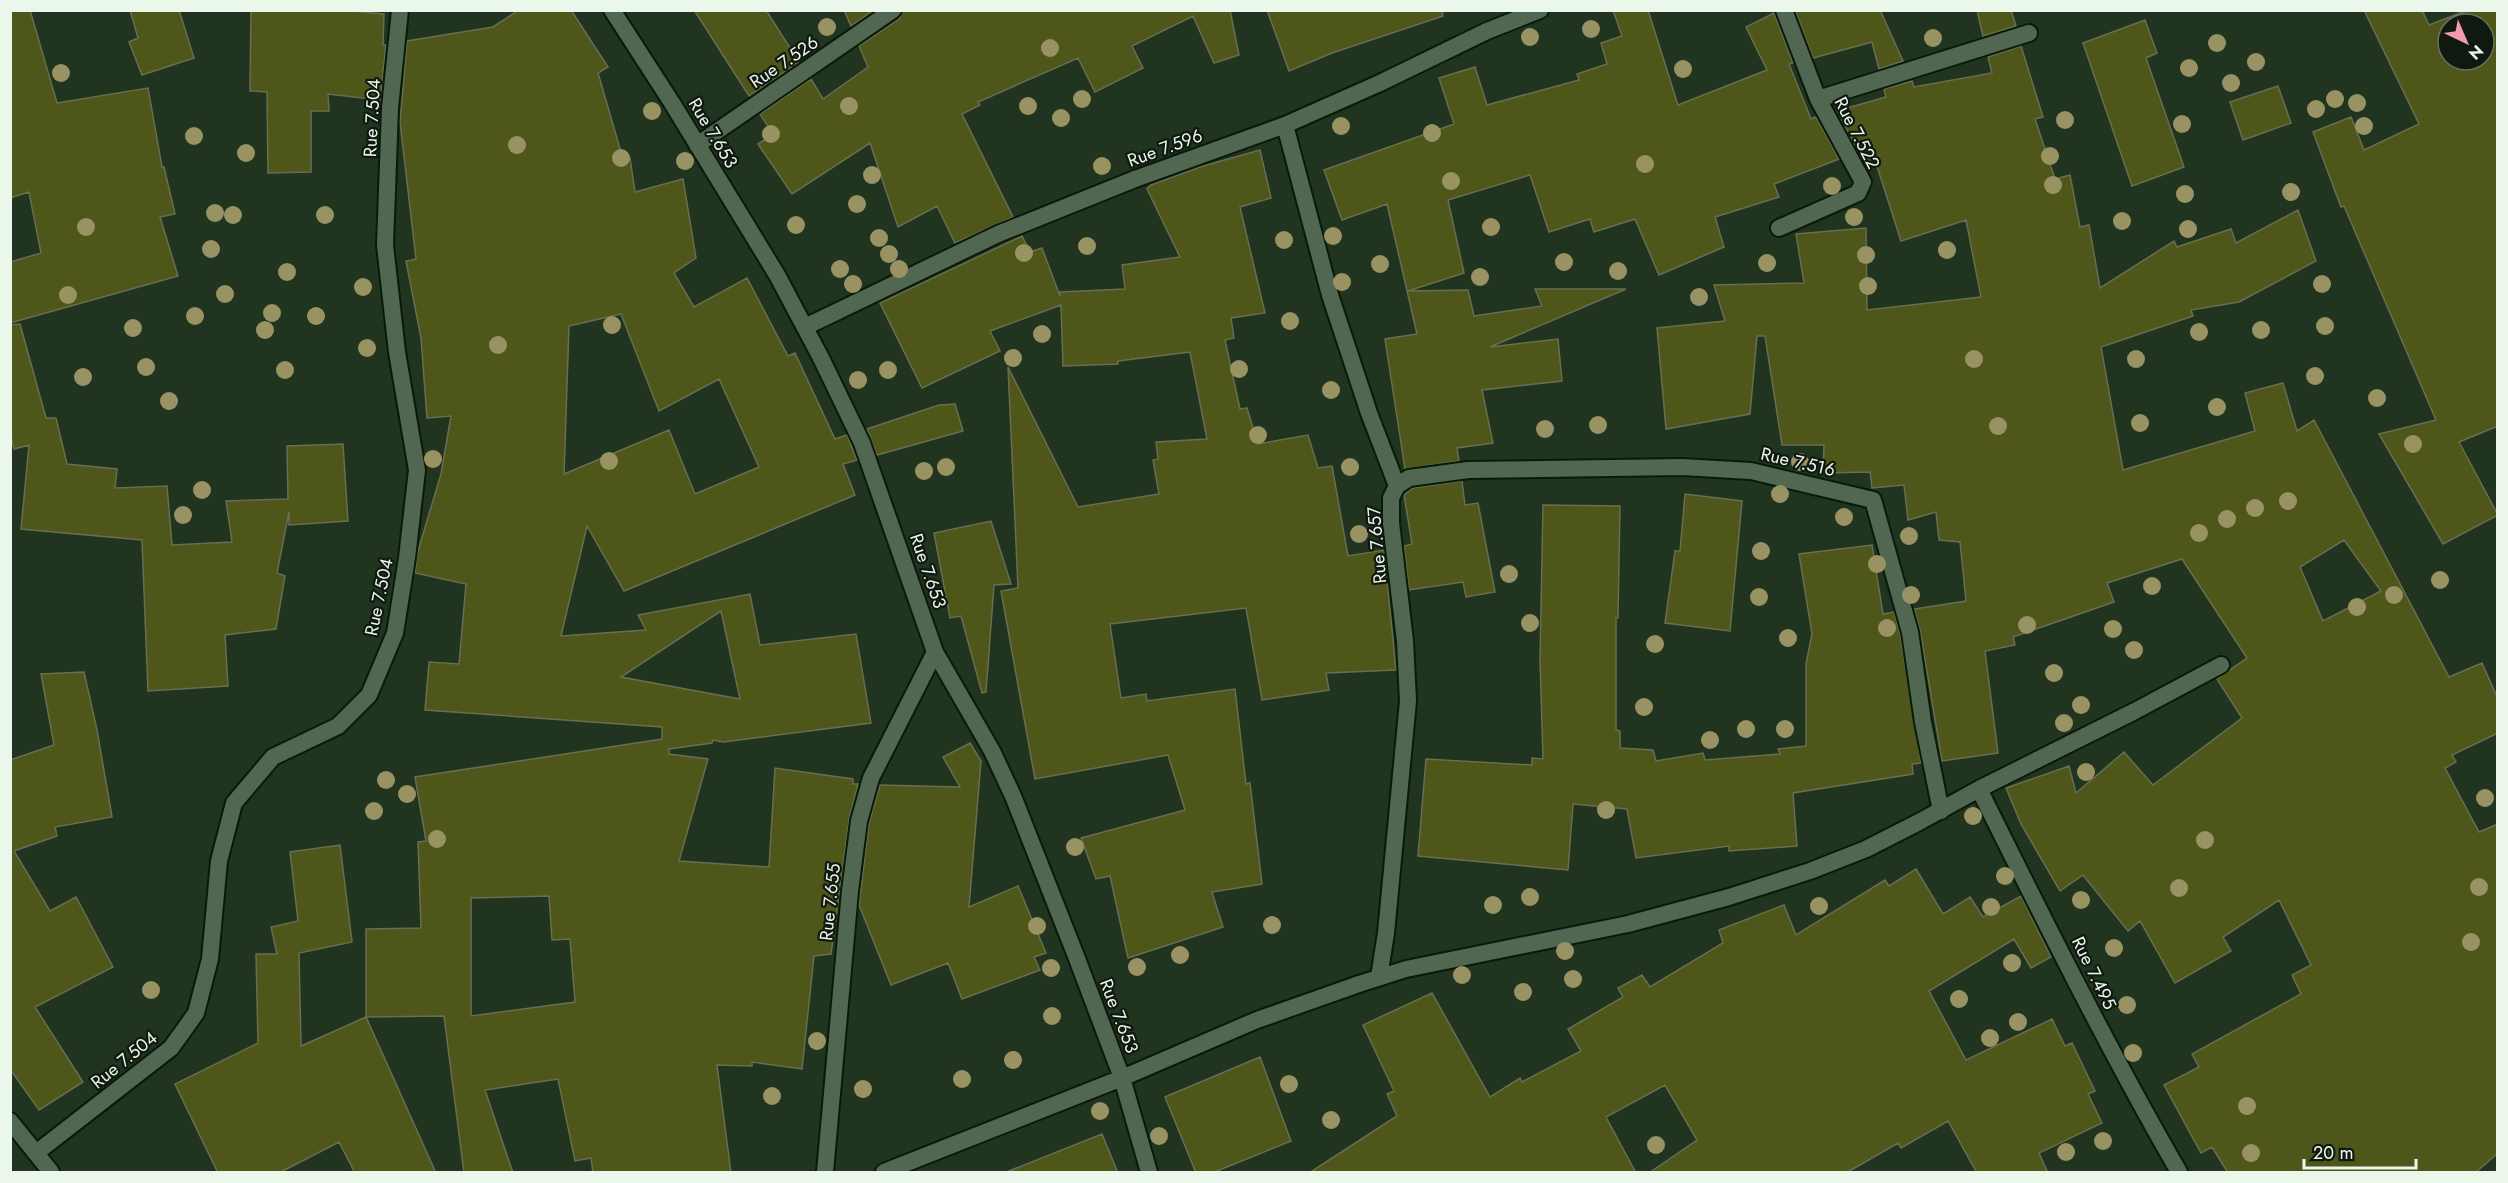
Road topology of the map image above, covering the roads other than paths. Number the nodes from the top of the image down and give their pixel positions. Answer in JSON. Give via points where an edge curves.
{"nodes":[{"id":1,"x":400,"y":10,"type":"edge"},
{"id":2,"x":612,"y":10,"type":"edge"},
{"id":3,"x":893,"y":10,"type":"edge"},
{"id":4,"x":1540,"y":10,"type":"edge"},
{"id":5,"x":1784,"y":10,"type":"edge"},
{"id":6,"x":2030,"y":33,"type":"dead end"},
{"id":7,"x":1818,"y":99,"type":"junction"},
{"id":8,"x":1285,"y":125,"type":"junction"},
{"id":9,"x":697,"y":145,"type":"junction"},
{"id":10,"x":1779,"y":228,"type":"dead end"},
{"id":11,"x":805,"y":327,"type":"junction"},
{"id":12,"x":1397,"y":486,"type":"junction"},
{"id":13,"x":934,"y":652,"type":"junction"},
{"id":14,"x":2221,"y":665,"type":"dead end"},
{"id":15,"x":1979,"y":789,"type":"junction"},
{"id":16,"x":1941,"y":811,"type":"junction"},
{"id":17,"x":1379,"y":977,"type":"junction"},
{"id":18,"x":1122,"y":1078,"type":"junction"},
{"id":19,"x":10,"y":1121,"type":"edge"},
{"id":20,"x":36,"y":1153,"type":"junction"},
{"id":21,"x":51,"y":1173,"type":"edge"},
{"id":22,"x":825,"y":1173,"type":"edge"},
{"id":23,"x":884,"y":1173,"type":"edge"},
{"id":24,"x":1149,"y":1173,"type":"edge"},
{"id":25,"x":2179,"y":1173,"type":"edge"}],
"edges":[{"from":1,"to":20,"type":"street","name":"Rue 7.504","via":[[390,108],[385,245],[417,470],[395,633],[369,694],[338,726],[273,757],[234,803],[219,861],[210,959],[196,1013],[171,1048]]},
{"from":2,"to":9,"type":"street","name":"Rue 7.653"},
{"from":3,"to":9,"type":"street","name":"Rue 7.526"},
{"from":4,"to":8,"type":"street","name":"Rue 7.596","via":[[1486,31]]},
{"from":5,"to":7,"type":"street","name":"Rue 7.522"},
{"from":6,"to":7,"type":"street"},
{"from":7,"to":10,"type":"street","name":"Rue 7.522","via":[[1863,182],[1858,193]]},
{"from":8,"to":11,"type":"street","name":"Rue 7.596","via":[[998,234]]},
{"from":8,"to":12,"type":"street","name":"Rue 7.657","via":[[1330,295]]},
{"from":9,"to":11,"type":"street","name":"Rue 7.653"},
{"from":11,"to":13,"type":"street","name":"Rue 7.653","via":[[862,443]]},
{"from":12,"to":16,"type":"street","name":"Rue 7.516","via":[[1409,478],[1468,470],[1682,467],[1751,471],[1874,500],[1910,632]]},
{"from":12,"to":17,"type":"street","name":"Rue 7.657","via":[[1391,498],[1391,523],[1408,701]]},
{"from":13,"to":18,"type":"street","name":"Rue 7.653","via":[[992,751],[1013,796]]},
{"from":13,"to":22,"type":"street","name":"Rue 7.655","via":[[871,778],[859,821]]},
{"from":14,"to":15,"type":"street"},
{"from":15,"to":16,"type":"street"},
{"from":15,"to":25,"type":"street","name":"Rue 7.495","via":[[2082,996]]},
{"from":16,"to":17,"type":"street","via":[[1866,849],[1729,897],[1628,924]]},
{"from":17,"to":18,"type":"street","via":[[1257,1020]]},
{"from":18,"to":23,"type":"street"},
{"from":18,"to":24,"type":"street","name":"Rue 7.653"},
{"from":19,"to":20,"type":"street"},
{"from":20,"to":21,"type":"street"}]}
